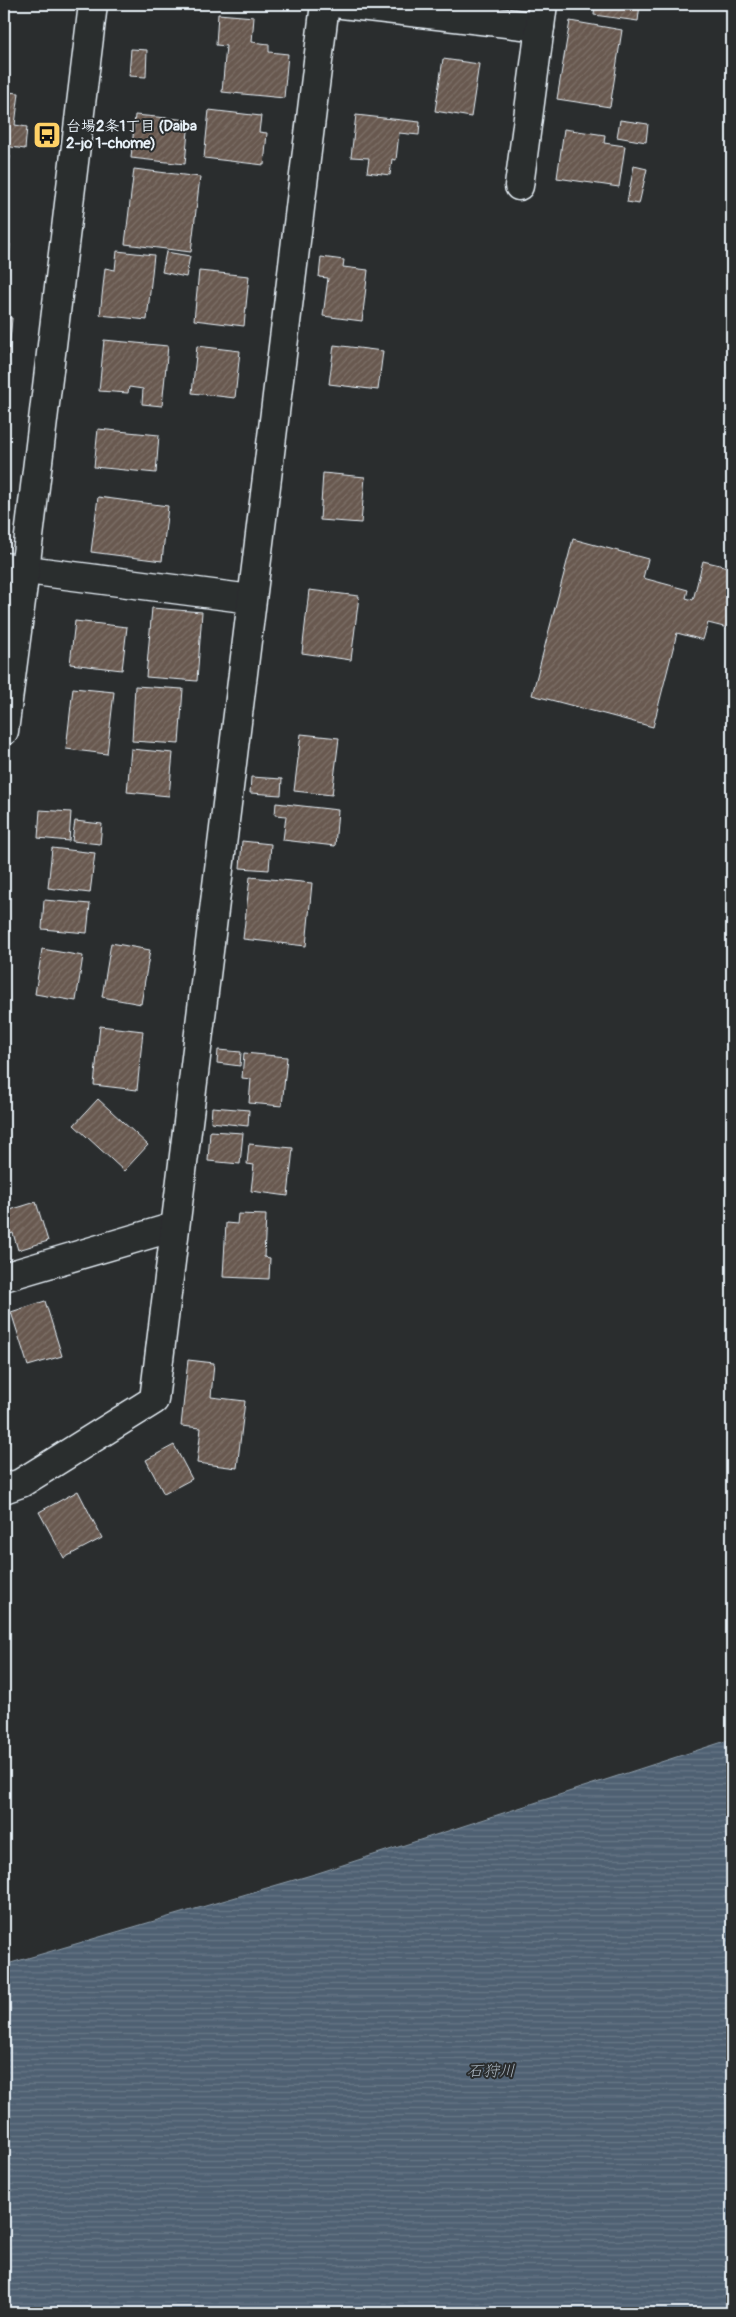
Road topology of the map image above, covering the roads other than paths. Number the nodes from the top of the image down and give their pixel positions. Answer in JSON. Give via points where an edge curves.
{"nodes":[{"id":1,"x":93,"y":4,"type":"edge"},
{"id":2,"x":325,"y":4,"type":"edge"},
{"id":3,"x":342,"y":4,"type":"edge"},
{"id":4,"x":541,"y":15,"type":"edge"},
{"id":5,"x":519,"y":186,"type":"dead end"},
{"id":6,"x":15,"y":568,"type":"edge"},
{"id":7,"x":251,"y":599,"type":"junction"},
{"id":8,"x":4,"y":731,"type":"edge"},
{"id":9,"x":174,"y":1227,"type":"junction"},
{"id":10,"x":4,"y":1278,"type":"edge"},
{"id":11,"x":4,"y":1488,"type":"edge"}],
"edges":[{"from":1,"to":6,"type":"street"},
{"from":2,"to":7,"type":"street"},
{"from":3,"to":4,"type":"street"},
{"from":4,"to":5,"type":"street"},
{"from":6,"to":7,"type":"street"},
{"from":6,"to":8,"type":"street"},
{"from":7,"to":9,"type":"street"},
{"from":9,"to":10,"type":"street"},
{"from":9,"to":11,"type":"street","via":[[154,1400],[21,1483]]}]}
